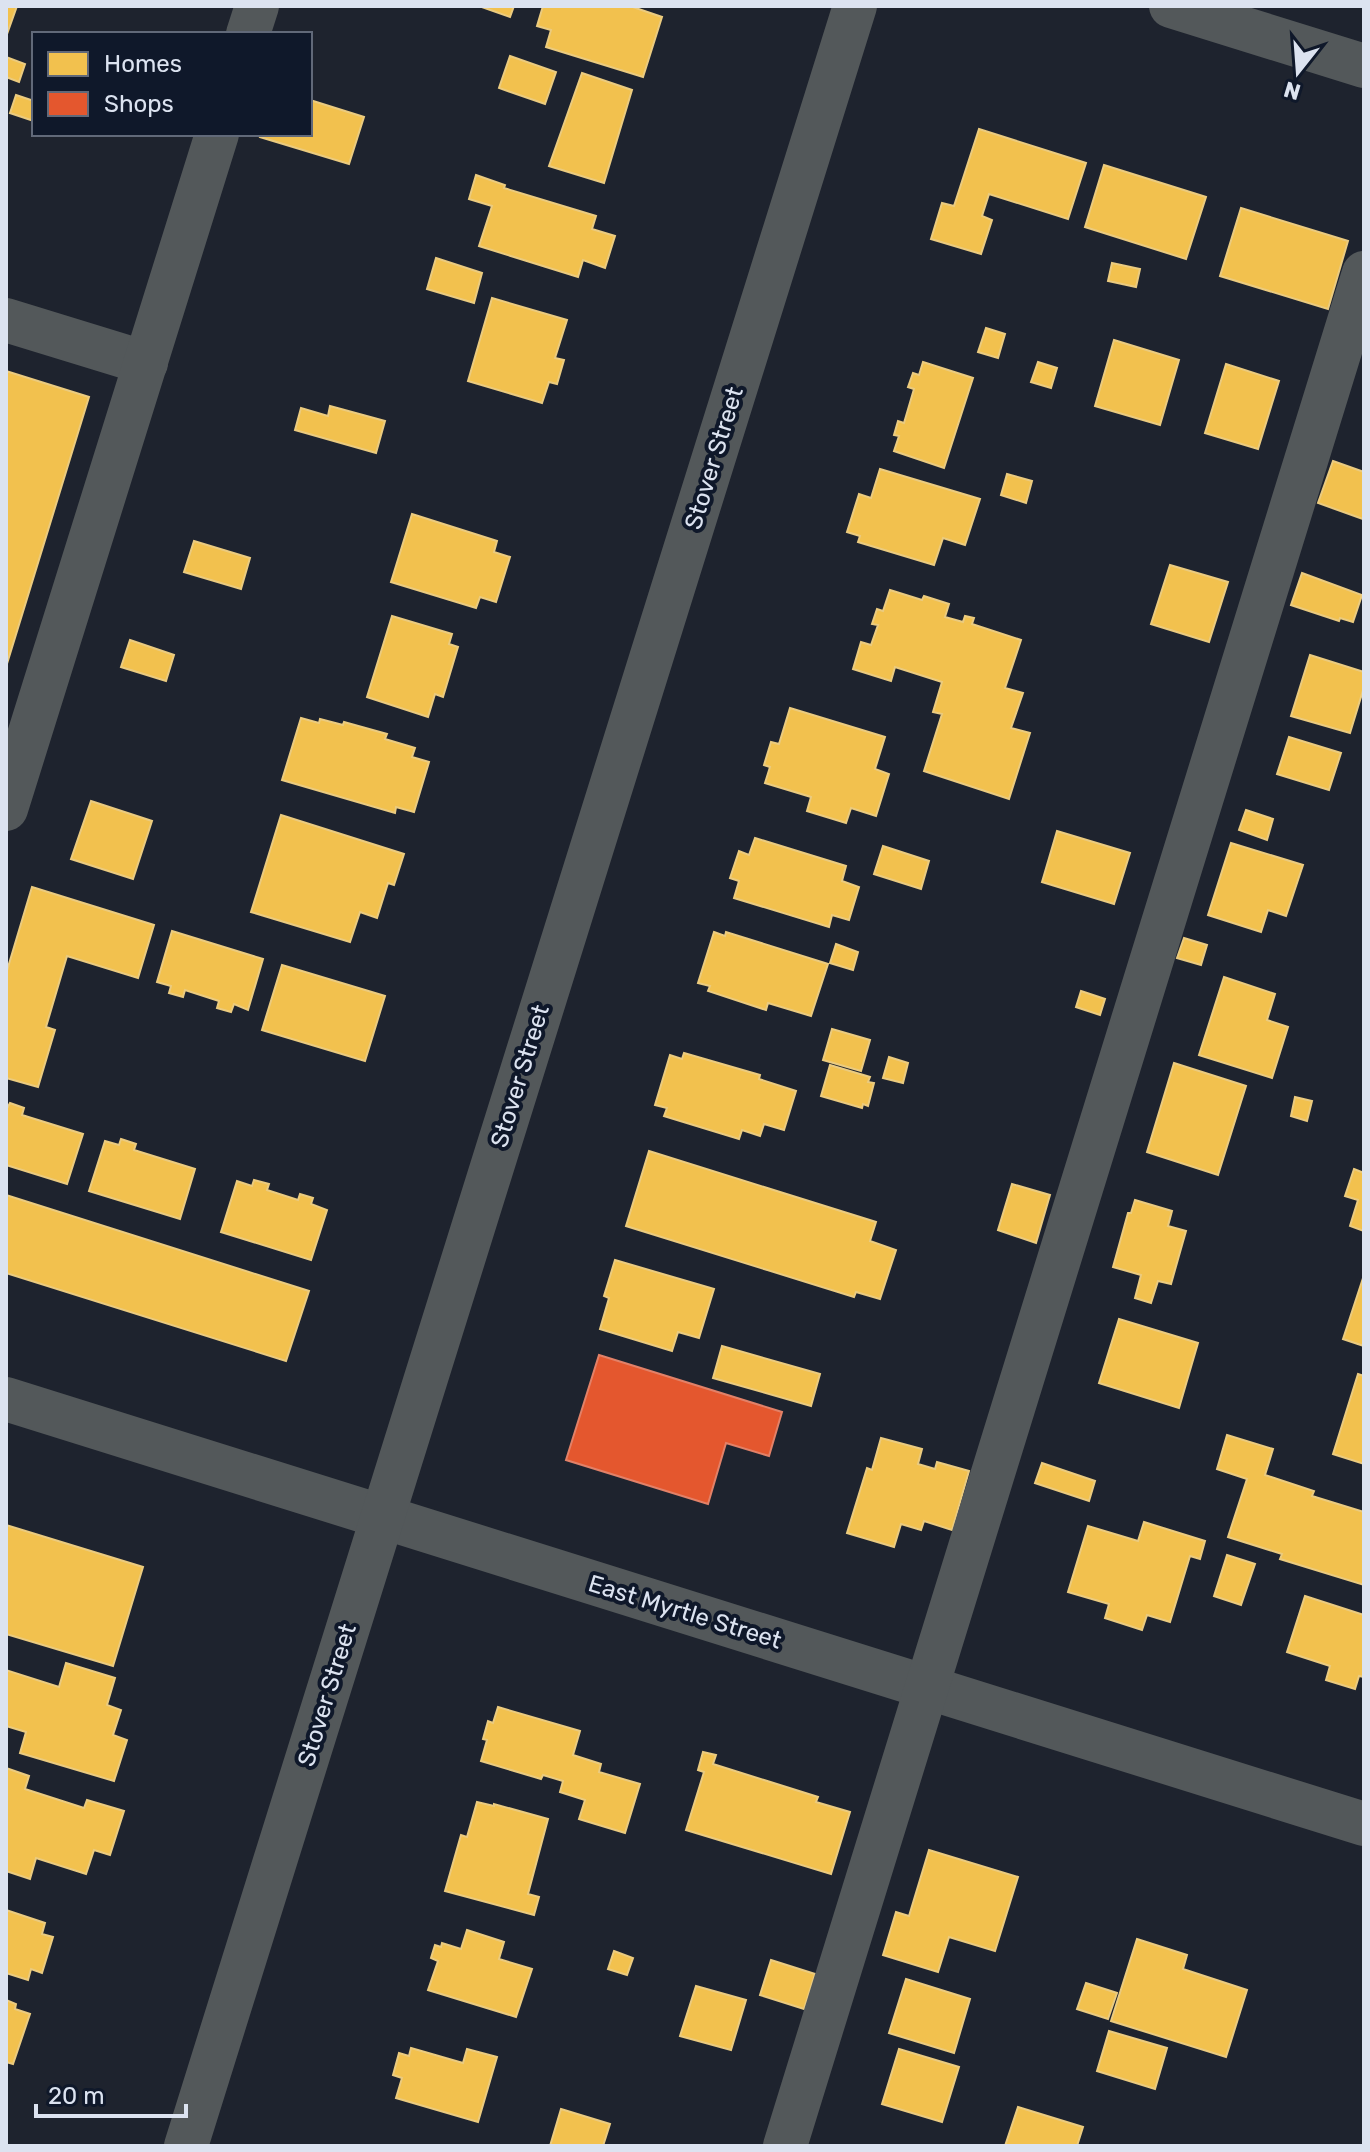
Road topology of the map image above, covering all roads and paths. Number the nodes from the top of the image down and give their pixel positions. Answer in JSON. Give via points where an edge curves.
{"nodes":[{"id":1,"x":257,"y":6,"type":"edge"},
{"id":2,"x":855,"y":6,"type":"edge"},
{"id":3,"x":1171,"y":6,"type":"edge"},
{"id":4,"x":249,"y":32,"type":"edge"},
{"id":5,"x":1364,"y":66,"type":"edge"},
{"id":6,"x":216,"y":136,"type":"edge"},
{"id":7,"x":1364,"y":273,"type":"edge"},
{"id":8,"x":6,"y":320,"type":"edge"},
{"id":9,"x":146,"y":363,"type":"junction"},
{"id":10,"x":6,"y":809,"type":"edge"},
{"id":11,"x":6,"y":1399,"type":"edge"},
{"id":12,"x":383,"y":1517,"type":"junction"},
{"id":13,"x":928,"y":1688,"type":"junction"},
{"id":14,"x":1364,"y":1824,"type":"edge"},
{"id":15,"x":186,"y":2146,"type":"edge"},
{"id":16,"x":785,"y":2146,"type":"edge"}],
"edges":[{"from":1,"to":4,"type":"street"},
{"from":2,"to":12,"type":"street","name":"Stover Street"},
{"from":3,"to":5,"type":"street"},
{"from":6,"to":9,"type":"street"},
{"from":7,"to":13,"type":"street"},
{"from":8,"to":9,"type":"street"},
{"from":9,"to":10,"type":"street"},
{"from":11,"to":12,"type":"street","name":"East Myrtle Street"},
{"from":12,"to":13,"type":"street","name":"East Myrtle Street"},
{"from":12,"to":15,"type":"street","name":"Stover Street"},
{"from":13,"to":14,"type":"street","name":"East Myrtle Street"},
{"from":13,"to":16,"type":"street"}]}
